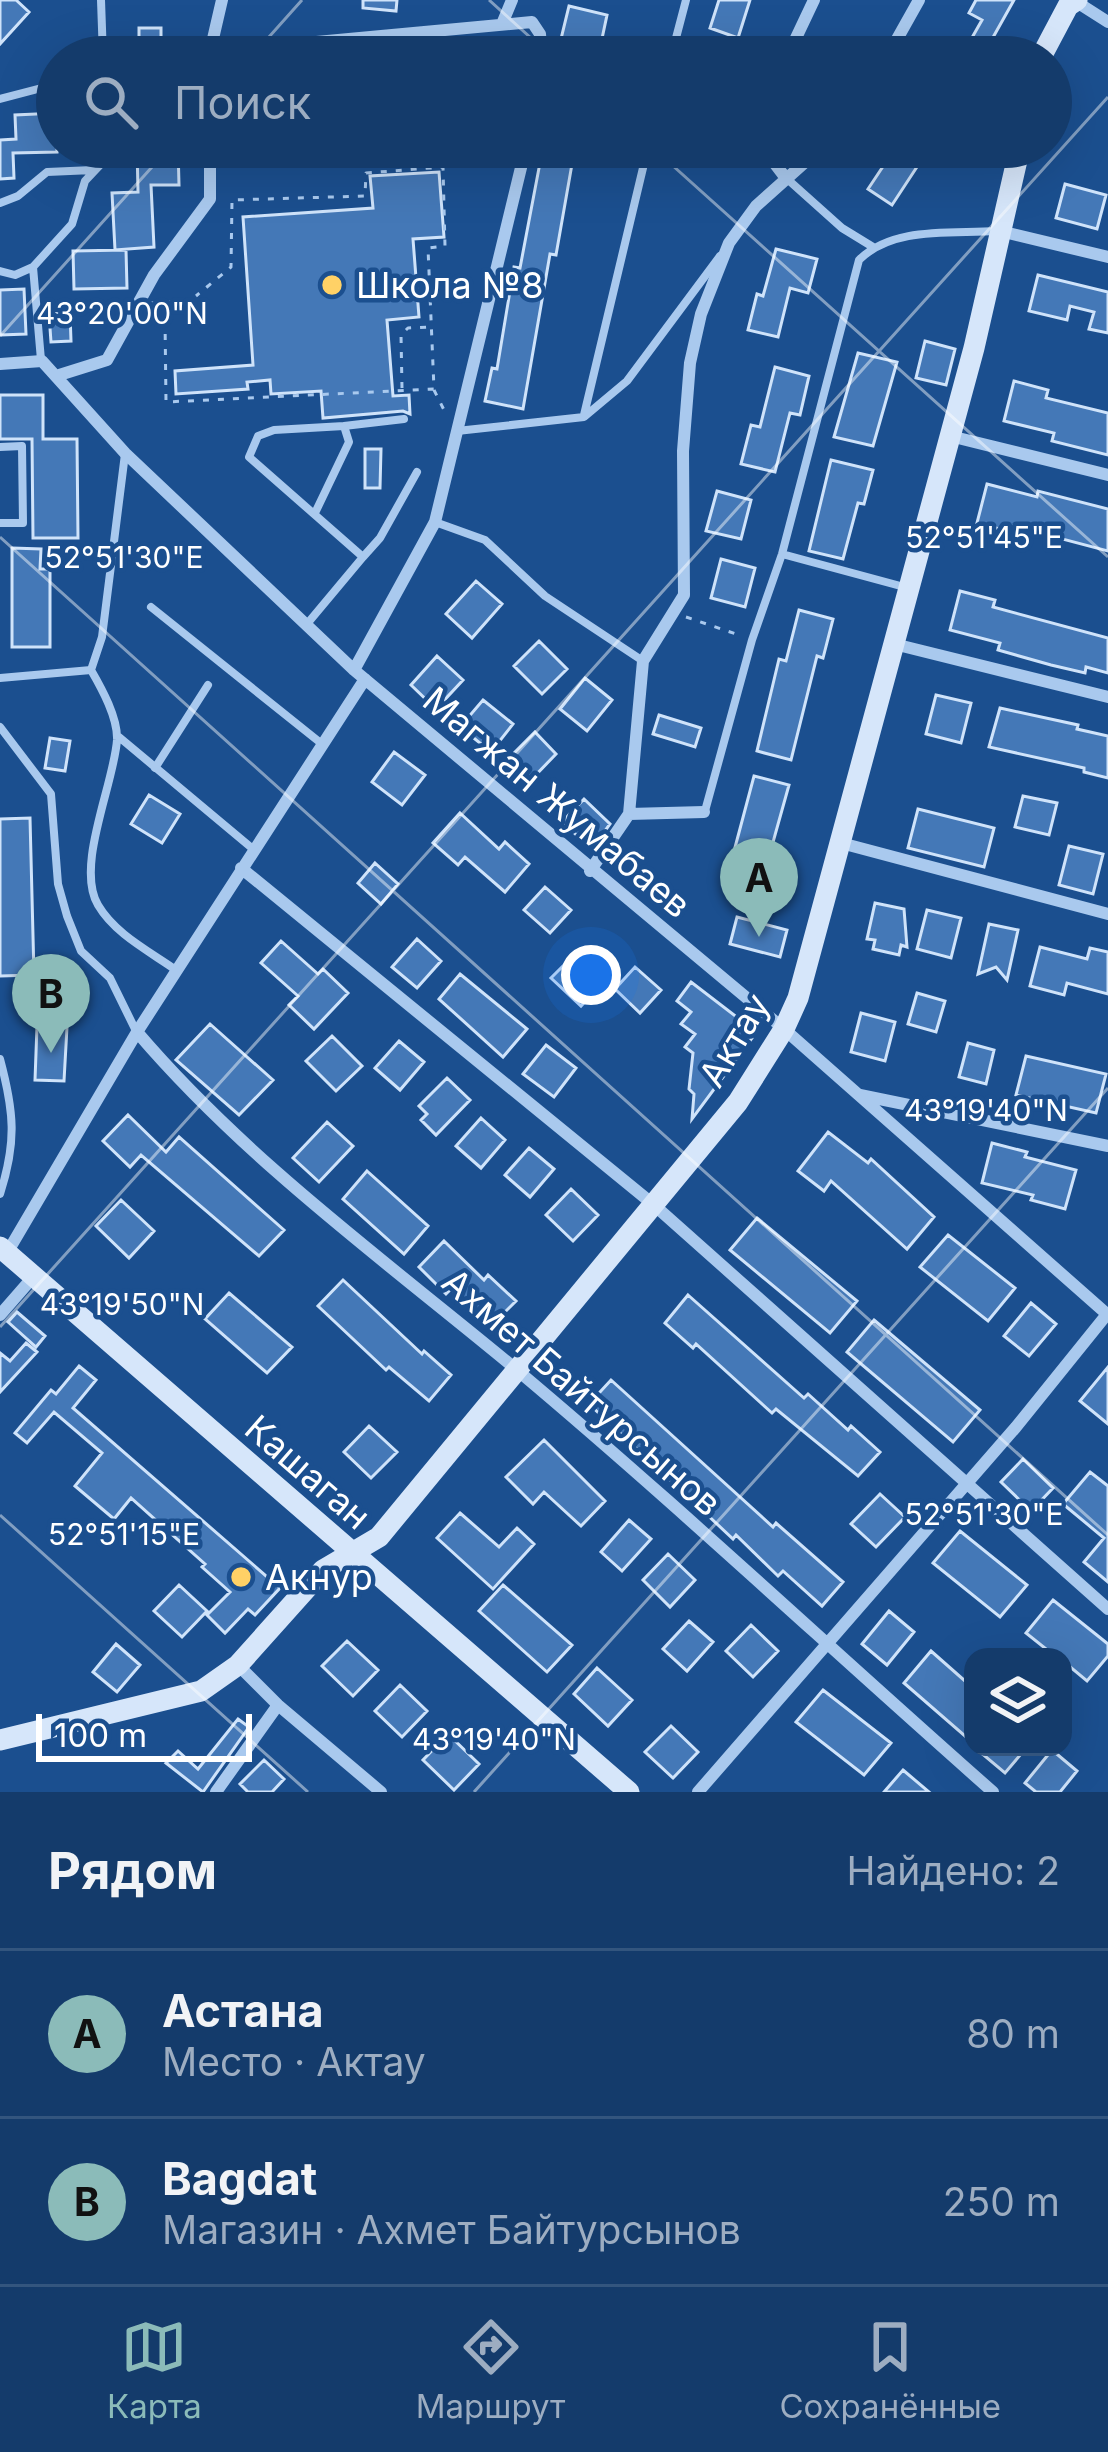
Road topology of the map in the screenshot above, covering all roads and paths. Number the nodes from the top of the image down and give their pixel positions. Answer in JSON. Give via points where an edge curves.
{"nodes":[{"id":1,"x":101,"y":0,"type":"edge"},
{"id":2,"x":221,"y":0,"type":"edge"},
{"id":3,"x":512,"y":0,"type":"edge"},
{"id":4,"x":686,"y":0,"type":"edge"},
{"id":5,"x":814,"y":0,"type":"edge"},
{"id":6,"x":919,"y":0,"type":"edge"},
{"id":7,"x":1076,"y":1,"type":"edge"},
{"id":8,"x":1108,"y":22,"type":"edge"},
{"id":9,"x":502,"y":24,"type":"junction"},
{"id":10,"x":103,"y":36,"type":"edge"},
{"id":11,"x":211,"y":36,"type":"edge"},
{"id":12,"x":387,"y":36,"type":"edge"},
{"id":13,"x":540,"y":36,"type":"edge"},
{"id":14,"x":677,"y":36,"type":"edge"},
{"id":15,"x":797,"y":36,"type":"edge"},
{"id":16,"x":899,"y":36,"type":"edge"},
{"id":17,"x":1051,"y":36,"type":"edge"},
{"id":18,"x":36,"y":89,"type":"edge"},
{"id":19,"x":0,"y":98,"type":"edge"},
{"id":20,"x":96,"y":168,"type":"edge"},
{"id":21,"x":210,"y":168,"type":"edge"},
{"id":22,"x":429,"y":168,"type":"edge"},
{"id":23,"x":442,"y":168,"type":"edge"},
{"id":24,"x":521,"y":168,"type":"edge"},
{"id":25,"x":643,"y":168,"type":"edge"},
{"id":26,"x":778,"y":168,"type":"edge"},
{"id":27,"x":796,"y":168,"type":"edge"},
{"id":28,"x":1015,"y":168,"type":"edge"},
{"id":29,"x":93,"y":170,"type":"junction"},
{"id":30,"x":785,"y":177,"type":"junction"},
{"id":31,"x":0,"y":203,"type":"edge"},
{"id":32,"x":1000,"y":231,"type":"junction"},
{"id":33,"x":729,"y":243,"type":"junction"},
{"id":34,"x":873,"y":247,"type":"junction"},
{"id":35,"x":1108,"y":257,"type":"edge"},
{"id":36,"x":33,"y":267,"type":"junction"},
{"id":37,"x":0,"y":271,"type":"edge"},
{"id":38,"x":187,"y":304,"type":"joint"},
{"id":39,"x":165,"y":305,"type":"junction"},
{"id":40,"x":137,"y":306,"type":"junction"},
{"id":41,"x":431,"y":327,"type":"junction"},
{"id":42,"x":42,"y":361,"type":"junction"},
{"id":43,"x":0,"y":364,"type":"edge"},
{"id":44,"x":56,"y":376,"type":"junction"},
{"id":45,"x":434,"y":388,"type":"junction"},
{"id":46,"x":402,"y":390,"type":"junction"},
{"id":47,"x":584,"y":417,"type":"junction"},
{"id":48,"x":404,"y":418,"type":"dead end"},
{"id":49,"x":344,"y":426,"type":"junction"},
{"id":50,"x":455,"y":431,"type":"junction"},
{"id":51,"x":950,"y":436,"type":"junction"},
{"id":52,"x":0,"y":447,"type":"edge"},
{"id":53,"x":125,"y":453,"type":"junction"},
{"id":54,"x":416,"y":472,"type":"dead end"},
{"id":55,"x":1108,"y":475,"type":"edge"},
{"id":56,"x":315,"y":513,"type":"junction"},
{"id":57,"x":435,"y":522,"type":"junction"},
{"id":58,"x":0,"y":523,"type":"edge"},
{"id":59,"x":782,"y":554,"type":"junction"},
{"id":60,"x":363,"y":557,"type":"junction"},
{"id":61,"x":909,"y":588,"type":"junction"},
{"id":62,"x":152,"y":607,"type":"dead end"},
{"id":63,"x":675,"y":614,"type":"junction"},
{"id":64,"x":306,"y":626,"type":"junction"},
{"id":65,"x":752,"y":640,"type":"junction"},
{"id":66,"x":894,"y":644,"type":"junction"},
{"id":67,"x":643,"y":661,"type":"junction"},
{"id":68,"x":91,"y":670,"type":"junction"},
{"id":69,"x":359,"y":674,"type":"junction"},
{"id":70,"x":0,"y":677,"type":"edge"},
{"id":71,"x":208,"y":685,"type":"dead end"},
{"id":72,"x":1108,"y":697,"type":"edge"},
{"id":73,"x":0,"y":727,"type":"edge"},
{"id":74,"x":118,"y":736,"type":"junction"},
{"id":75,"x":322,"y":744,"type":"junction"},
{"id":76,"x":155,"y":768,"type":"junction"},
{"id":77,"x":704,"y":812,"type":"joint"},
{"id":78,"x":629,"y":814,"type":"junction"},
{"id":79,"x":841,"y":843,"type":"junction"},
{"id":80,"x":254,"y":849,"type":"junction"},
{"id":81,"x":241,"y":868,"type":"junction"},
{"id":82,"x":590,"y":871,"type":"junction"},
{"id":83,"x":1108,"y":914,"type":"edge"},
{"id":84,"x":176,"y":970,"type":"junction"},
{"id":85,"x":784,"y":1029,"type":"junction"},
{"id":86,"x":137,"y":1033,"type":"junction"},
{"id":87,"x":0,"y":1059,"type":"edge"},
{"id":88,"x":859,"y":1095,"type":"junction"},
{"id":89,"x":1108,"y":1146,"type":"edge"},
{"id":90,"x":0,"y":1194,"type":"edge"},
{"id":91,"x":654,"y":1205,"type":"junction"},
{"id":92,"x":3,"y":1250,"type":"edge"},
{"id":93,"x":34,"y":1276,"type":"junction"},
{"id":94,"x":1108,"y":1314,"type":"edge"},
{"id":95,"x":0,"y":1315,"type":"edge"},
{"id":96,"x":518,"y":1372,"type":"junction"},
{"id":97,"x":968,"y":1483,"type":"junction"},
{"id":98,"x":353,"y":1554,"type":"junction"},
{"id":99,"x":1108,"y":1609,"type":"edge"},
{"id":100,"x":827,"y":1646,"type":"junction"},
{"id":101,"x":238,"y":1664,"type":"junction"},
{"id":102,"x":278,"y":1705,"type":"junction"},
{"id":103,"x":0,"y":1740,"type":"edge"},
{"id":104,"x":216,"y":1792,"type":"edge"},
{"id":105,"x":381,"y":1792,"type":"edge"},
{"id":106,"x":629,"y":1792,"type":"edge"},
{"id":107,"x":698,"y":1792,"type":"edge"},
{"id":108,"x":993,"y":1792,"type":"edge"}],
"edges":[{"from":1,"to":10,"type":"lane"},
{"from":2,"to":11,"type":"street"},
{"from":3,"to":9,"type":"street"},
{"from":4,"to":14,"type":"lane"},
{"from":5,"to":15,"type":"street"},
{"from":6,"to":16,"type":"street"},
{"from":7,"to":8,"type":"street"},
{"from":7,"to":17,"type":"street"},
{"from":9,"to":12,"type":"street"},
{"from":9,"to":13,"type":"street","via":[[532,22]]},
{"from":18,"to":19,"type":"lane"},
{"from":20,"to":29,"type":"lane"},
{"from":21,"to":40,"type":"street","via":[[211,199]]},
{"from":22,"to":38,"type":"path","via":[[366,173],[365,196],[232,200],[231,267]]},
{"from":23,"to":41,"type":"path","via":[[446,246],[428,248]]},
{"from":24,"to":50,"type":"street"},
{"from":25,"to":47,"type":"lane"},
{"from":26,"to":30,"type":"street"},
{"from":27,"to":30,"type":"street"},
{"from":28,"to":32,"type":"street","name":"Актау"},
{"from":29,"to":31,"type":"lane","via":[[47,172]]},
{"from":29,"to":36,"type":"lane","via":[[72,224]]},
{"from":30,"to":33,"type":"street"},
{"from":30,"to":34,"type":"lane"},
{"from":32,"to":34,"type":"lane","via":[[902,237]]},
{"from":32,"to":35,"type":"street"},
{"from":32,"to":51,"type":"street","name":"Актау"},
{"from":33,"to":47,"type":"lane","via":[[626,381]]},
{"from":33,"to":63,"type":"street","via":[[690,363],[684,595]]},
{"from":34,"to":59,"type":"lane","via":[[859,260]]},
{"from":36,"to":37,"type":"lane"},
{"from":36,"to":42,"type":"lane"},
{"from":38,"to":39,"type":"lane"},
{"from":39,"to":40,"type":"lane"},
{"from":39,"to":46,"type":"path","via":[[166,402]]},
{"from":40,"to":44,"type":"street","via":[[107,360]]},
{"from":41,"to":45,"type":"path"},
{"from":41,"to":46,"type":"path","via":[[400,335]]},
{"from":42,"to":43,"type":"street"},
{"from":42,"to":44,"type":"street","name":"Магжан Жумабаев"},
{"from":44,"to":53,"type":"street","name":"Магжан Жумабаев"},
{"from":45,"to":46,"type":"path"},
{"from":45,"to":50,"type":"path"},
{"from":47,"to":50,"type":"lane"},
{"from":48,"to":49,"type":"lane"},
{"from":49,"to":56,"type":"lane","via":[[349,442]]},
{"from":49,"to":56,"type":"lane","via":[[274,430],[250,448],[249,457]]},
{"from":50,"to":57,"type":"street"},
{"from":51,"to":55,"type":"street"},
{"from":51,"to":61,"type":"street","name":"Актау"},
{"from":52,"to":58,"type":"lane","via":[[22,446],[22,523]]},
{"from":53,"to":64,"type":"street","name":"Магжан Жумабаев"},
{"from":53,"to":68,"type":"lane"},
{"from":54,"to":60,"type":"lane"},
{"from":56,"to":60,"type":"lane"},
{"from":57,"to":67,"type":"lane","via":[[485,541],[564,610]]},
{"from":57,"to":69,"type":"street"},
{"from":59,"to":61,"type":"lane"},
{"from":59,"to":65,"type":"lane"},
{"from":60,"to":64,"type":"lane"},
{"from":61,"to":66,"type":"street","name":"Актау"},
{"from":62,"to":75,"type":"lane"},
{"from":63,"to":65,"type":"path"},
{"from":63,"to":67,"type":"street"},
{"from":64,"to":69,"type":"street","name":"Магжан Жумабаев"},
{"from":65,"to":77,"type":"lane"},
{"from":66,"to":72,"type":"street"},
{"from":66,"to":79,"type":"street","name":"Актау"},
{"from":67,"to":78,"type":"street"},
{"from":68,"to":70,"type":"lane"},
{"from":68,"to":74,"type":"lane"},
{"from":69,"to":75,"type":"street"},
{"from":69,"to":82,"type":"street","name":"Магжан Жумабаев"},
{"from":71,"to":76,"type":"lane"},
{"from":73,"to":86,"type":"lane","via":[[51,794],[67,916]]},
{"from":74,"to":76,"type":"lane"},
{"from":74,"to":84,"type":"lane","via":[[89,876],[96,903],[121,932]]},
{"from":75,"to":80,"type":"street"},
{"from":76,"to":80,"type":"lane"},
{"from":77,"to":78,"type":"street"},
{"from":78,"to":82,"type":"street"},
{"from":79,"to":83,"type":"street"},
{"from":79,"to":85,"type":"street","name":"Актау"},
{"from":80,"to":81,"type":"street"},
{"from":81,"to":84,"type":"street"},
{"from":81,"to":91,"type":"street"},
{"from":82,"to":85,"type":"street","name":"Магжан Жумабаев"},
{"from":84,"to":86,"type":"street"},
{"from":85,"to":88,"type":"street","name":"Магжан Жумабаев"},
{"from":85,"to":91,"type":"street","name":"Актау","via":[[738,1102]]},
{"from":86,"to":92,"type":"street"},
{"from":86,"to":96,"type":"street","name":"Ахмет Байтурсынов","via":[[187,1091]]},
{"from":87,"to":90,"type":"lane","via":[[14,1109]]},
{"from":88,"to":89,"type":"street"},
{"from":88,"to":94,"type":"street","name":"Магжан Жумабаев"},
{"from":91,"to":96,"type":"street","name":"Актау"},
{"from":91,"to":97,"type":"street"},
{"from":92,"to":93,"type":"street","name":"Кашаган"},
{"from":93,"to":95,"type":"street"},
{"from":93,"to":98,"type":"street","name":"Кашаган"},
{"from":94,"to":97,"type":"street"},
{"from":96,"to":98,"type":"street","name":"Актау","via":[[379,1538]]},
{"from":96,"to":100,"type":"street","name":"Ахмет Байтурсынов"},
{"from":97,"to":99,"type":"street"},
{"from":97,"to":100,"type":"street"},
{"from":98,"to":101,"type":"street","name":"Актау","via":[[323,1570]]},
{"from":98,"to":106,"type":"street","name":"Кашаган"},
{"from":100,"to":107,"type":"street"},
{"from":100,"to":108,"type":"street","name":"Ахмет Байтурсынов"},
{"from":101,"to":102,"type":"street"},
{"from":101,"to":103,"type":"street","name":"Актау","via":[[201,1691]]},
{"from":102,"to":104,"type":"street"},
{"from":102,"to":105,"type":"street"}]}
